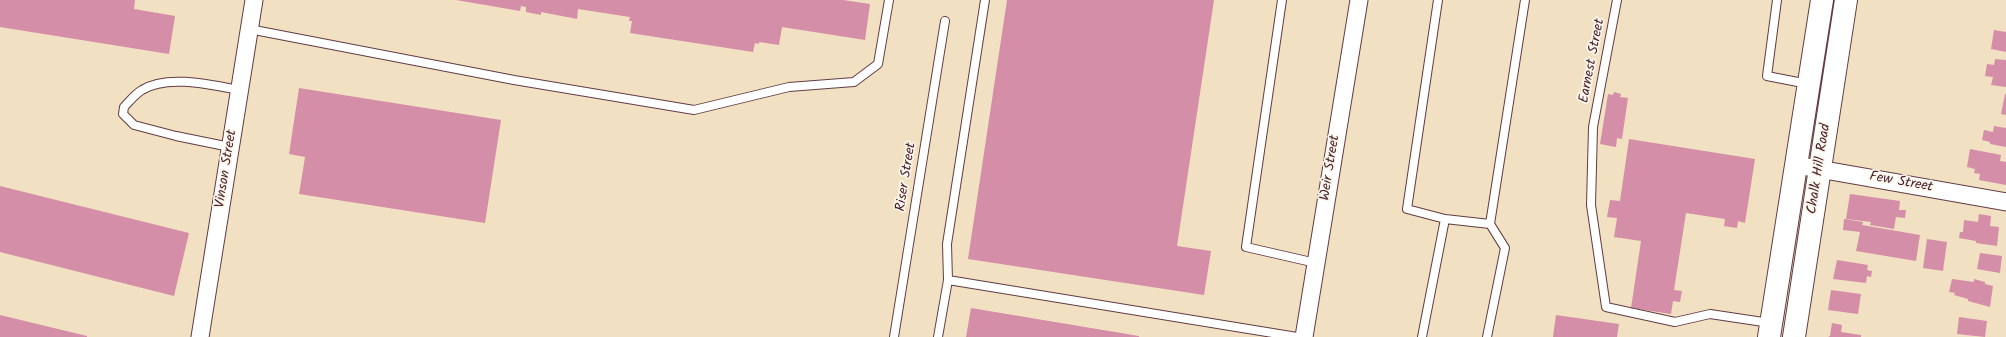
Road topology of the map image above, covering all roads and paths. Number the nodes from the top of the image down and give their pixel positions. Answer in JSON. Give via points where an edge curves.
{"nodes":[{"id":1,"x":254,"y":0,"type":"edge"},
{"id":2,"x":889,"y":0,"type":"edge"},
{"id":3,"x":985,"y":0,"type":"edge"},
{"id":4,"x":1282,"y":0,"type":"edge"},
{"id":5,"x":1359,"y":0,"type":"edge"},
{"id":6,"x":1438,"y":0,"type":"edge"},
{"id":7,"x":1525,"y":0,"type":"edge"},
{"id":8,"x":1617,"y":0,"type":"edge"},
{"id":9,"x":1778,"y":0,"type":"edge"},
{"id":10,"x":1822,"y":0,"type":"edge"},
{"id":11,"x":1846,"y":0,"type":"edge"},
{"id":12,"x":945,"y":22,"type":"dead end"},
{"id":13,"x":249,"y":29,"type":"junction"},
{"id":14,"x":1809,"y":84,"type":"junction"},
{"id":15,"x":239,"y":90,"type":"junction"},
{"id":16,"x":230,"y":147,"type":"junction"},
{"id":17,"x":1796,"y":165,"type":"junction"},
{"id":18,"x":1820,"y":168,"type":"junction"},
{"id":19,"x":2006,"y":202,"type":"edge"},
{"id":20,"x":1445,"y":219,"type":"junction"},
{"id":21,"x":1490,"y":224,"type":"junction"},
{"id":22,"x":1316,"y":263,"type":"junction"},
{"id":23,"x":948,"y":280,"type":"junction"},
{"id":24,"x":1770,"y":330,"type":"edge"},
{"id":25,"x":1794,"y":332,"type":"edge"},
{"id":26,"x":200,"y":337,"type":"edge"},
{"id":27,"x":894,"y":337,"type":"edge"},
{"id":28,"x":938,"y":337,"type":"edge"},
{"id":29,"x":1297,"y":337,"type":"edge"},
{"id":30,"x":1304,"y":337,"type":"edge"},
{"id":31,"x":1422,"y":337,"type":"edge"},
{"id":32,"x":1487,"y":337,"type":"edge"}],
"edges":[{"from":1,"to":13,"type":"street","name":"Vinson Street"},
{"from":2,"to":13,"type":"lane","via":[[878,64],[854,82],[789,87],[694,110],[514,80]]},
{"from":3,"to":23,"type":"lane","via":[[947,244]]},
{"from":4,"to":22,"type":"lane","via":[[1246,247]]},
{"from":5,"to":22,"type":"street","name":"Weir Street"},
{"from":6,"to":20,"type":"lane","via":[[1407,208]]},
{"from":7,"to":21,"type":"lane"},
{"from":8,"to":24,"type":"lane","name":"Earnest Street","via":[[1593,127],[1591,205],[1606,307],[1675,322],[1710,314]]},
{"from":9,"to":14,"type":"lane","via":[[1767,76]]},
{"from":10,"to":14,"type":"street","name":"Chalk Hill Road"},
{"from":11,"to":18,"type":"street","name":"Chalk Hill Road"},
{"from":12,"to":27,"type":"lane","name":"Riser Street"},
{"from":13,"to":15,"type":"street","name":"Vinson Street"},
{"from":14,"to":17,"type":"street","name":"Chalk Hill Road"},
{"from":15,"to":16,"type":"street","name":"Vinson Street"},
{"from":15,"to":16,"type":"lane","via":[[189,82],[164,82],[142,90],[124,107],[123,114],[134,125]]},
{"from":16,"to":26,"type":"street","name":"Vinson Street"},
{"from":17,"to":18,"type":"street","name":"Few Street"},
{"from":17,"to":24,"type":"street","name":"Chalk Hill Road"},
{"from":18,"to":19,"type":"street","name":"Few Street"},
{"from":18,"to":25,"type":"street","name":"Chalk Hill Road"},
{"from":20,"to":21,"type":"lane"},
{"from":20,"to":31,"type":"lane"},
{"from":21,"to":32,"type":"lane","via":[[1505,248]]},
{"from":22,"to":30,"type":"street","name":"Weir Street"},
{"from":23,"to":28,"type":"lane"},
{"from":23,"to":29,"type":"lane"},
{"from":24,"to":25,"type":"street"}]}
